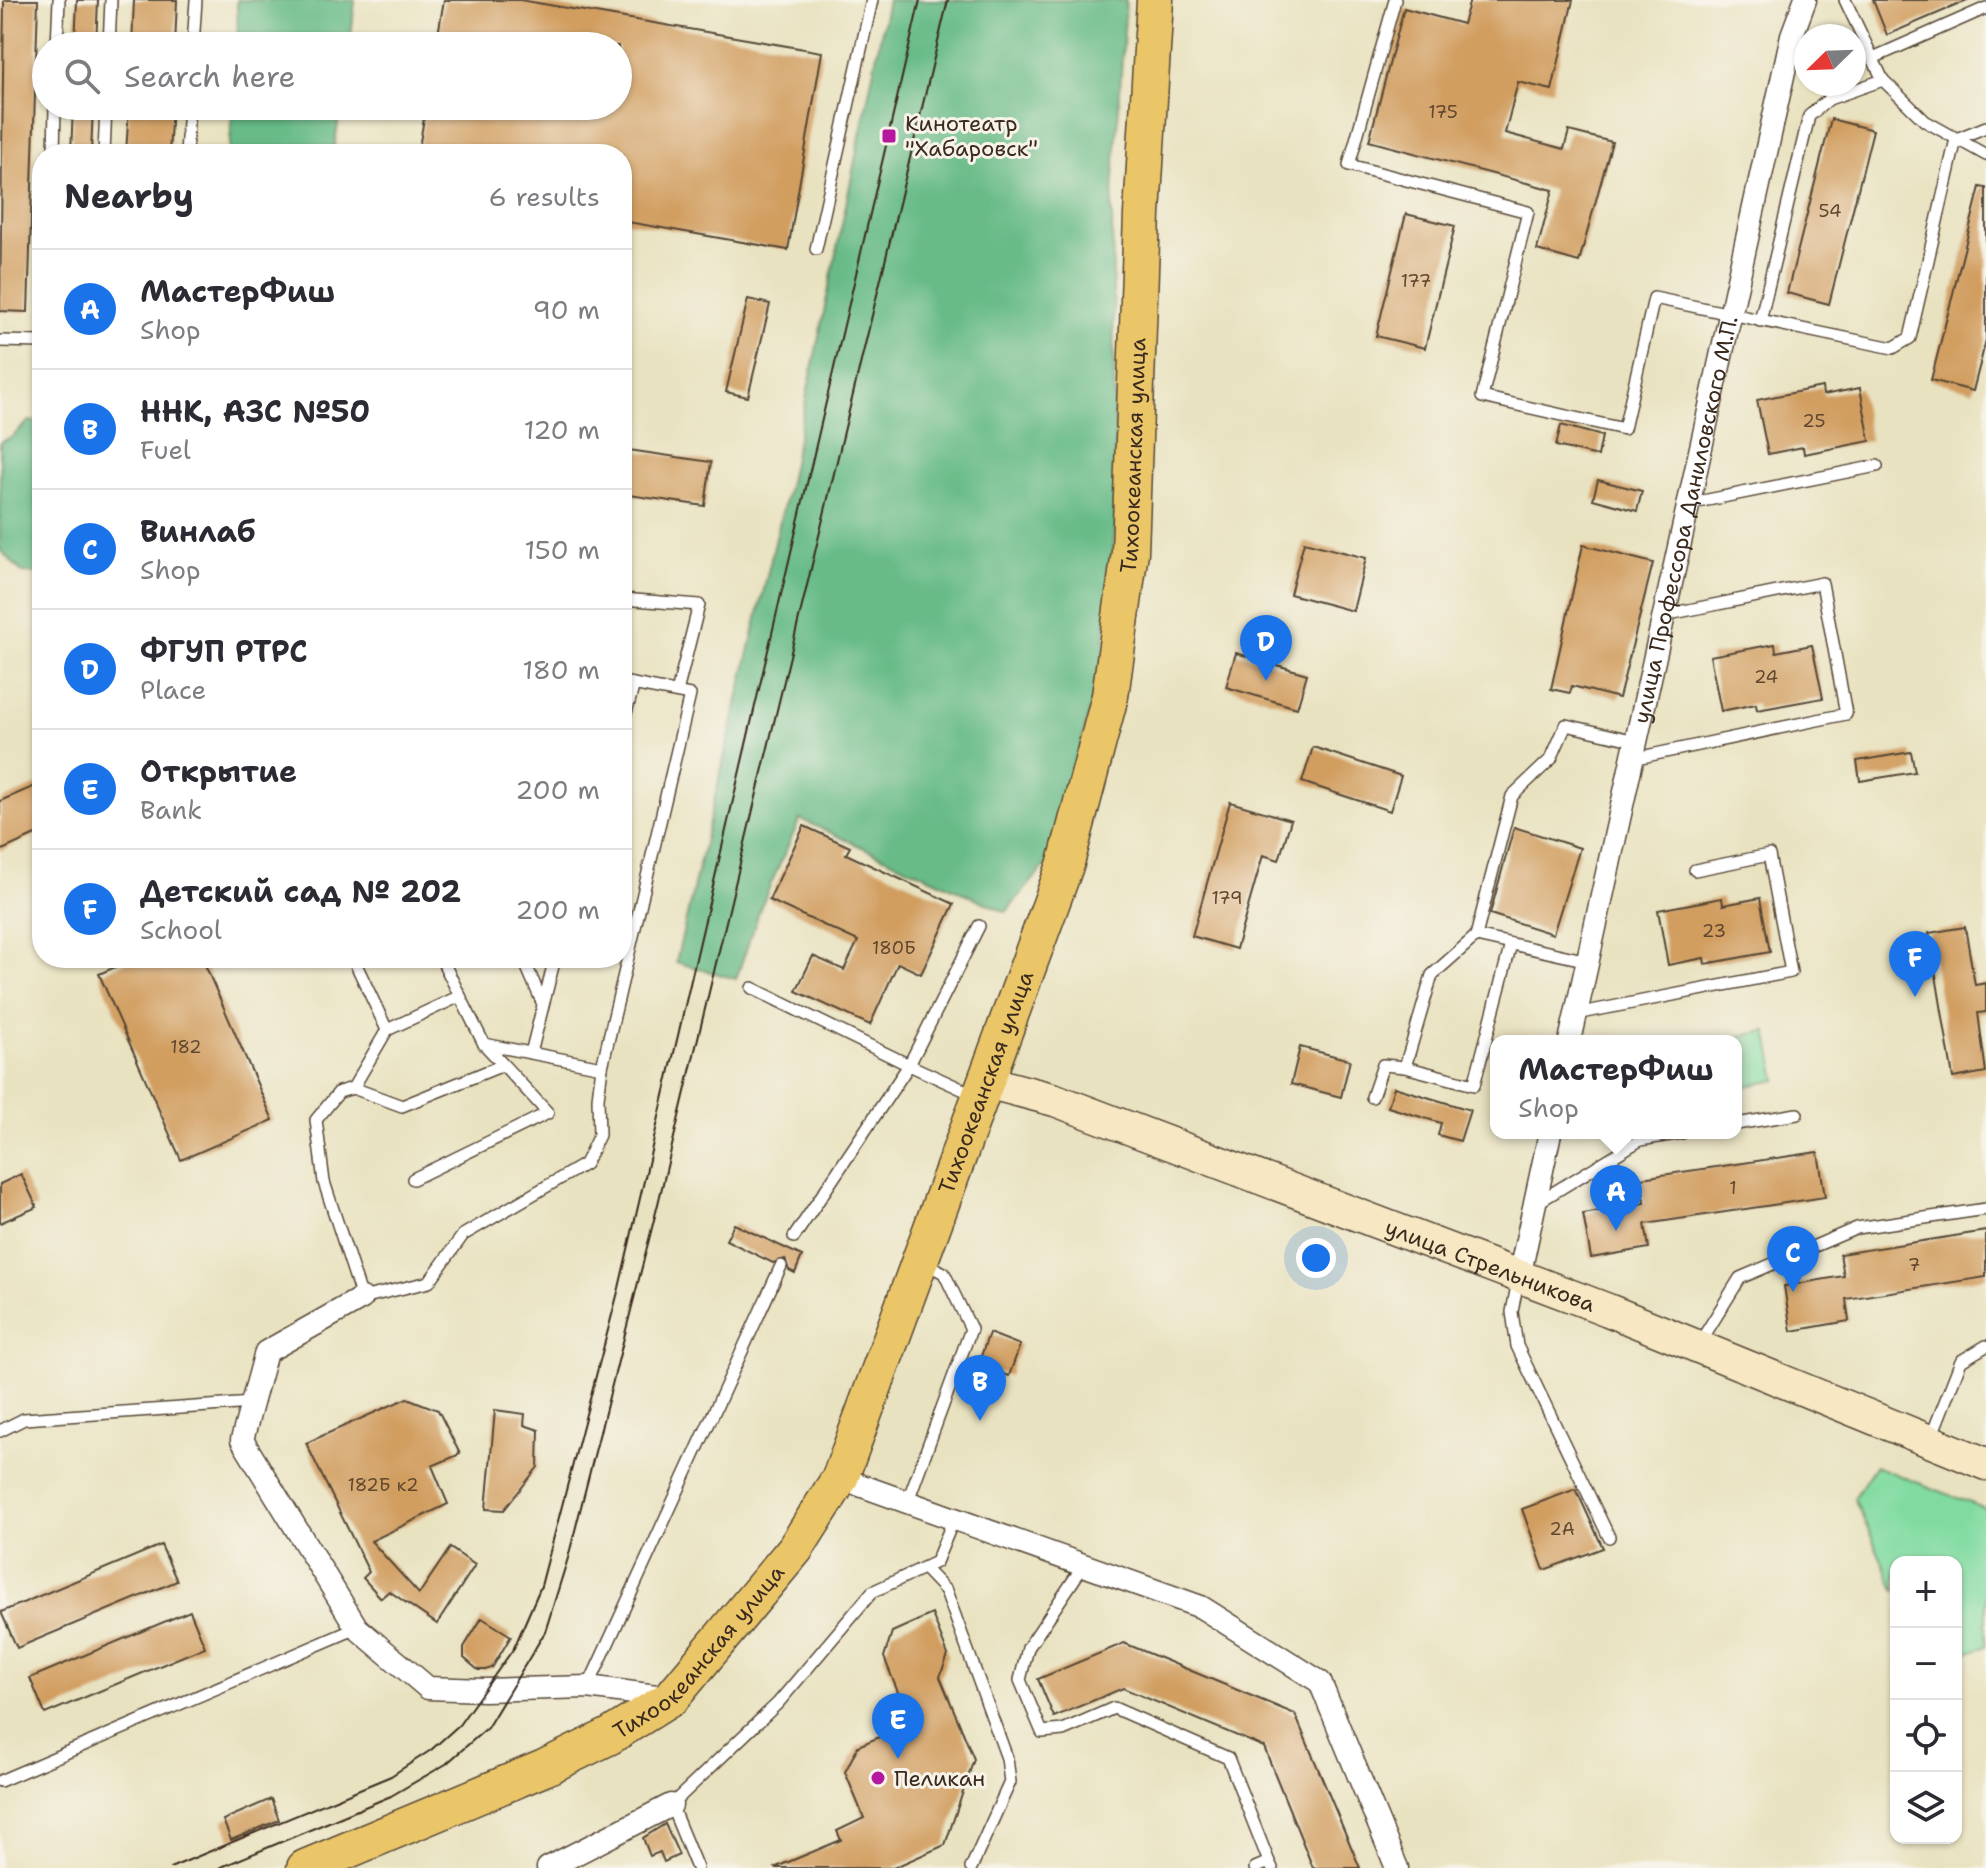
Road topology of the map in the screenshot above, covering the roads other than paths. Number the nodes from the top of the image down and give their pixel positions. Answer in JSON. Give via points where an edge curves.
{"nodes":[{"id":1,"x":59,"y":0,"type":"edge"},
{"id":2,"x":111,"y":0,"type":"edge"},
{"id":3,"x":196,"y":0,"type":"edge"},
{"id":4,"x":872,"y":0,"type":"edge"},
{"id":5,"x":1155,"y":0,"type":"edge"},
{"id":6,"x":1395,"y":0,"type":"edge"},
{"id":7,"x":1805,"y":0,"type":"edge"},
{"id":8,"x":1845,"y":0,"type":"edge"},
{"id":9,"x":1986,"y":8,"type":"edge"},
{"id":10,"x":58,"y":32,"type":"edge"},
{"id":11,"x":110,"y":32,"type":"edge"},
{"id":12,"x":194,"y":32,"type":"edge"},
{"id":13,"x":1873,"y":58,"type":"junction"},
{"id":14,"x":1883,"y":80,"type":"junction"},
{"id":15,"x":55,"y":120,"type":"edge"},
{"id":16,"x":105,"y":120,"type":"edge"},
{"id":17,"x":188,"y":120,"type":"edge"},
{"id":18,"x":1986,"y":127,"type":"edge"},
{"id":19,"x":1956,"y":139,"type":"junction"},
{"id":20,"x":54,"y":144,"type":"edge"},
{"id":21,"x":104,"y":144,"type":"edge"},
{"id":22,"x":187,"y":144,"type":"edge"},
{"id":23,"x":1986,"y":155,"type":"edge"},
{"id":24,"x":816,"y":249,"type":"dead end"},
{"id":25,"x":1728,"y":315,"type":"junction"},
{"id":26,"x":1760,"y":321,"type":"junction"},
{"id":27,"x":0,"y":341,"type":"edge"},
{"id":28,"x":32,"y":342,"type":"edge"},
{"id":29,"x":1877,"y":466,"type":"dead end"},
{"id":30,"x":1687,"y":504,"type":"junction"},
{"id":31,"x":632,"y":600,"type":"edge"},
{"id":32,"x":1663,"y":615,"type":"junction"},
{"id":33,"x":632,"y":684,"type":"edge"},
{"id":34,"x":677,"y":692,"type":"junction"},
{"id":35,"x":1634,"y":750,"type":"junction"},
{"id":36,"x":1695,"y":870,"type":"dead end"},
{"id":37,"x":979,"y":926,"type":"dead end"},
{"id":38,"x":1476,"y":936,"type":"junction"},
{"id":39,"x":632,"y":940,"type":"edge"},
{"id":40,"x":1511,"y":944,"type":"junction"},
{"id":41,"x":1588,"y":961,"type":"junction"},
{"id":42,"x":358,"y":968,"type":"edge"},
{"id":43,"x":446,"y":968,"type":"edge"},
{"id":44,"x":528,"y":968,"type":"edge"},
{"id":45,"x":552,"y":968,"type":"edge"},
{"id":46,"x":625,"y":968,"type":"edge"},
{"id":47,"x":752,"y":988,"type":"dead end"},
{"id":48,"x":460,"y":996,"type":"junction"},
{"id":49,"x":543,"y":1002,"type":"junction"},
{"id":50,"x":1576,"y":1014,"type":"junction"},
{"id":51,"x":387,"y":1030,"type":"junction"},
{"id":52,"x":1571,"y":1035,"type":"edge"},
{"id":53,"x":484,"y":1044,"type":"junction"},
{"id":54,"x":531,"y":1053,"type":"junction"},
{"id":55,"x":503,"y":1065,"type":"junction"},
{"id":56,"x":909,"y":1065,"type":"junction"},
{"id":57,"x":602,"y":1067,"type":"junction"},
{"id":58,"x":1405,"y":1067,"type":"junction"},
{"id":59,"x":353,"y":1088,"type":"junction"},
{"id":60,"x":984,"y":1090,"type":"junction"},
{"id":61,"x":1372,"y":1097,"type":"dead end"},
{"id":62,"x":1797,"y":1114,"type":"dead end"},
{"id":63,"x":1742,"y":1123,"type":"edge"},
{"id":64,"x":1549,"y":1139,"type":"edge"},
{"id":65,"x":1646,"y":1139,"type":"edge"},
{"id":66,"x":413,"y":1179,"type":"dead end"},
{"id":67,"x":1535,"y":1204,"type":"junction"},
{"id":68,"x":1986,"y":1209,"type":"edge"},
{"id":69,"x":794,"y":1237,"type":"dead end"},
{"id":70,"x":922,"y":1262,"type":"junction"},
{"id":71,"x":781,"y":1266,"type":"dead end"},
{"id":72,"x":1519,"y":1277,"type":"junction"},
{"id":73,"x":362,"y":1298,"type":"junction"},
{"id":74,"x":1697,"y":1346,"type":"junction"},
{"id":75,"x":1986,"y":1346,"type":"edge"},
{"id":76,"x":252,"y":1403,"type":"junction"},
{"id":77,"x":0,"y":1431,"type":"edge"},
{"id":78,"x":1930,"y":1441,"type":"junction"},
{"id":79,"x":1986,"y":1464,"type":"edge"},
{"id":80,"x":840,"y":1478,"type":"junction"},
{"id":81,"x":907,"y":1503,"type":"junction"},
{"id":82,"x":953,"y":1521,"type":"junction"},
{"id":83,"x":1609,"y":1537,"type":"dead end"},
{"id":84,"x":1083,"y":1566,"type":"junction"},
{"id":85,"x":924,"y":1568,"type":"junction"},
{"id":86,"x":357,"y":1628,"type":"junction"},
{"id":87,"x":588,"y":1687,"type":"junction"},
{"id":88,"x":671,"y":1698,"type":"junction"},
{"id":89,"x":0,"y":1781,"type":"edge"},
{"id":90,"x":671,"y":1805,"type":"junction"},
{"id":91,"x":1271,"y":1865,"type":"edge"},
{"id":92,"x":305,"y":1868,"type":"edge"},
{"id":93,"x":548,"y":1868,"type":"edge"},
{"id":94,"x":697,"y":1868,"type":"edge"},
{"id":95,"x":971,"y":1868,"type":"edge"},
{"id":96,"x":1255,"y":1868,"type":"edge"},
{"id":97,"x":1397,"y":1868,"type":"edge"}],
"edges":[{"from":1,"to":10,"type":"lane"},
{"from":2,"to":11,"type":"lane"},
{"from":3,"to":12,"type":"lane"},
{"from":4,"to":24,"type":"lane"},
{"from":5,"to":60,"type":"main road","name":"Тихоокеанская улица","via":[[1130,552],[1110,696],[1066,863]]},
{"from":6,"to":25,"type":"lane","via":[[1349,165],[1528,212],[1482,397],[1624,429],[1654,298]]},
{"from":7,"to":25,"type":"street","name":"улица Профессора Даниловского М.П.","via":[[1792,35]]},
{"from":8,"to":13,"type":"lane"},
{"from":9,"to":13,"type":"lane"},
{"from":13,"to":14,"type":"lane"},
{"from":14,"to":19,"type":"lane","via":[[1925,121]]},
{"from":14,"to":26,"type":"lane","via":[[1829,99],[1809,116]]},
{"from":15,"to":20,"type":"lane"},
{"from":16,"to":21,"type":"lane"},
{"from":17,"to":22,"type":"lane"},
{"from":18,"to":19,"type":"lane"},
{"from":19,"to":23,"type":"lane"},
{"from":19,"to":26,"type":"lane","via":[[1910,338],[1893,348]]},
{"from":25,"to":26,"type":"lane"},
{"from":25,"to":30,"type":"street","name":"улица Профессора Даниловского М.П."},
{"from":27,"to":28,"type":"lane"},
{"from":29,"to":30,"type":"lane"},
{"from":30,"to":32,"type":"street","name":"улица Профессора Даниловского М.П."},
{"from":31,"to":34,"type":"lane","via":[[699,605]]},
{"from":32,"to":35,"type":"street","name":"улица Профессора Даниловского М.П."},
{"from":32,"to":35,"type":"lane","via":[[1822,583],[1846,714]]},
{"from":33,"to":34,"type":"lane"},
{"from":34,"to":39,"type":"lane","via":[[690,695]]},
{"from":35,"to":38,"type":"lane","via":[[1566,725],[1551,759],[1512,796]]},
{"from":35,"to":41,"type":"street","name":"улица Профессора Даниловского М.П."},
{"from":36,"to":50,"type":"lane","via":[[1769,855],[1791,972]]},
{"from":37,"to":56,"type":"lane"},
{"from":38,"to":40,"type":"lane"},
{"from":38,"to":58,"type":"lane","via":[[1432,975]]},
{"from":40,"to":41,"type":"lane"},
{"from":40,"to":58,"type":"lane","via":[[1474,1085]]},
{"from":41,"to":50,"type":"street","name":"улица Профессора Даниловского М.П."},
{"from":42,"to":51,"type":"lane"},
{"from":43,"to":48,"type":"lane"},
{"from":44,"to":49,"type":"lane"},
{"from":45,"to":49,"type":"lane"},
{"from":46,"to":57,"type":"lane"},
{"from":47,"to":56,"type":"lane"},
{"from":48,"to":51,"type":"lane"},
{"from":48,"to":53,"type":"lane"},
{"from":49,"to":54,"type":"lane"},
{"from":50,"to":52,"type":"street","name":"улица Профессора Даниловского М.П."},
{"from":51,"to":59,"type":"lane"},
{"from":53,"to":54,"type":"lane"},
{"from":53,"to":55,"type":"lane"},
{"from":54,"to":57,"type":"lane"},
{"from":55,"to":59,"type":"lane","via":[[402,1106]]},
{"from":55,"to":66,"type":"lane","via":[[548,1113]]},
{"from":56,"to":60,"type":"lane"},
{"from":56,"to":69,"type":"lane"},
{"from":57,"to":73,"type":"lane","via":[[599,1135],[585,1164],[463,1235],[429,1282]]},
{"from":58,"to":61,"type":"lane","via":[[1383,1065]]},
{"from":59,"to":73,"type":"lane","via":[[339,1092],[316,1120],[324,1182]]},
{"from":60,"to":70,"type":"main road","name":"Тихоокеанская улица"},
{"from":60,"to":72,"type":"street","name":"улица Стрельникова","via":[[1055,1100]]},
{"from":62,"to":63,"type":"lane"},
{"from":64,"to":67,"type":"street"},
{"from":65,"to":67,"type":"lane"},
{"from":67,"to":72,"type":"street"},
{"from":68,"to":74,"type":"lane","via":[[1857,1228],[1740,1278]]},
{"from":70,"to":80,"type":"main road","name":"Тихоокеанская улица"},
{"from":70,"to":81,"type":"lane","via":[[944,1273],[971,1329]]},
{"from":71,"to":87,"type":"lane"},
{"from":72,"to":74,"type":"street","name":"улица Стрельникова"},
{"from":72,"to":83,"type":"lane","via":[[1512,1312],[1517,1346]]},
{"from":73,"to":76,"type":"street","via":[[266,1352]]},
{"from":74,"to":78,"type":"street","name":"улица Стрельникова"},
{"from":75,"to":78,"type":"lane","via":[[1961,1361]]},
{"from":76,"to":77,"type":"lane","via":[[24,1419]]},
{"from":76,"to":86,"type":"street","via":[[242,1440]]},
{"from":78,"to":79,"type":"street","name":"улица Стрельникова"},
{"from":80,"to":81,"type":"street"},
{"from":80,"to":88,"type":"main road","name":"Тихоокеанская улица","via":[[795,1549]]},
{"from":81,"to":82,"type":"street"},
{"from":82,"to":84,"type":"street"},
{"from":82,"to":85,"type":"lane","via":[[936,1562]]},
{"from":84,"to":91,"type":"lane","via":[[1028,1648],[1020,1680],[1042,1732],[1063,1730],[1114,1708],[1228,1758]]},
{"from":84,"to":97,"type":"street","via":[[1201,1607],[1320,1682]]},
{"from":85,"to":90,"type":"lane","via":[[872,1592],[778,1703]]},
{"from":85,"to":95,"type":"lane","via":[[946,1591],[1007,1758],[1010,1782]]},
{"from":86,"to":87,"type":"street","via":[[428,1688]]},
{"from":86,"to":89,"type":"lane"},
{"from":87,"to":88,"type":"street"},
{"from":88,"to":92,"type":"main road","name":"Тихоокеанская улица","via":[[544,1768]]},
{"from":90,"to":93,"type":"street"},
{"from":90,"to":94,"type":"lane"},
{"from":91,"to":96,"type":"lane"}]}
